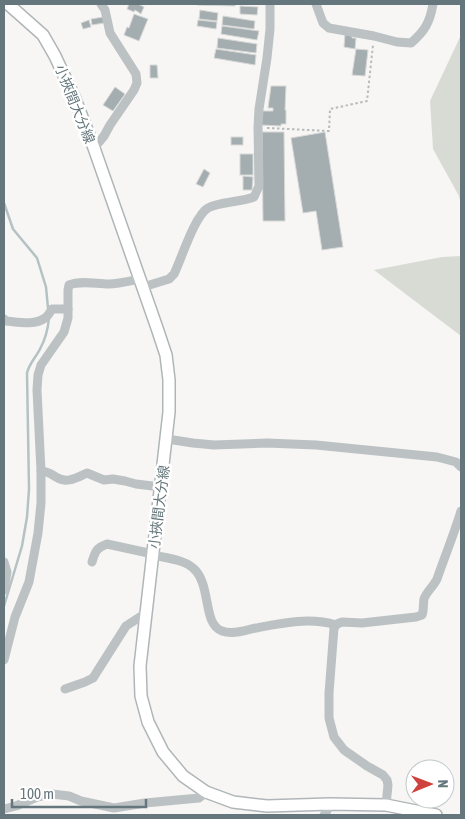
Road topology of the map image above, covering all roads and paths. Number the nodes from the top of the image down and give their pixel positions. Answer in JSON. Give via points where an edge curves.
{"nodes":[{"id":1,"x":8,"y":4,"type":"edge"},
{"id":2,"x":101,"y":4,"type":"edge"},
{"id":3,"x":270,"y":4,"type":"edge"},
{"id":4,"x":432,"y":4,"type":"edge"},
{"id":5,"x":319,"y":6,"type":"edge"},
{"id":6,"x":374,"y":36,"type":"junction"},
{"id":7,"x":258,"y":127,"type":"junction"},
{"id":8,"x":94,"y":148,"type":"junction"},
{"id":9,"x":141,"y":283,"type":"junction"},
{"id":10,"x":68,"y":309,"type":"junction"},
{"id":11,"x":4,"y":319,"type":"edge"},
{"id":12,"x":166,"y":439,"type":"junction"},
{"id":13,"x":461,"y":467,"type":"edge"},
{"id":14,"x":41,"y":470,"type":"junction"},
{"id":15,"x":161,"y":487,"type":"junction"},
{"id":16,"x":461,"y":511,"type":"edge"},
{"id":17,"x":153,"y":554,"type":"junction"},
{"id":18,"x":4,"y":562,"type":"edge"},
{"id":19,"x":92,"y":562,"type":"dead end"},
{"id":20,"x":4,"y":590,"type":"edge"},
{"id":21,"x":146,"y":613,"type":"junction"},
{"id":22,"x":336,"y":625,"type":"junction"},
{"id":23,"x":4,"y":660,"type":"edge"},
{"id":24,"x":65,"y":689,"type":"dead end"},
{"id":25,"x":206,"y":792,"type":"junction"},
{"id":26,"x":330,"y":804,"type":"junction"},
{"id":27,"x":386,"y":805,"type":"junction"},
{"id":28,"x":4,"y":809,"type":"edge"},
{"id":29,"x":324,"y":815,"type":"edge"},
{"id":30,"x":436,"y":815,"type":"edge"}],
"edges":[{"from":1,"to":8,"type":"main road","name":"小挾間大分線","via":[[43,35],[56,56]]},
{"from":2,"to":8,"type":"street","via":[[110,33],[136,74],[137,83]]},
{"from":3,"to":7,"type":"street"},
{"from":4,"to":6,"type":"street","via":[[430,20],[411,44]]},
{"from":5,"to":6,"type":"street","via":[[323,23],[329,28]]},
{"from":6,"to":7,"type":"path","via":[[367,101],[330,109],[329,131]]},
{"from":7,"to":9,"type":"street","via":[[259,186],[254,197],[208,208],[200,216],[174,274],[169,279]]},
{"from":8,"to":9,"type":"main road","name":"小挾間大分線"},
{"from":9,"to":10,"type":"street","via":[[74,283],[68,290]]},
{"from":9,"to":12,"type":"main road","name":"小挾間大分線","via":[[166,355],[169,412]]},
{"from":10,"to":11,"type":"street","via":[[52,309],[47,318],[37,322]]},
{"from":10,"to":14,"type":"street","via":[[64,332],[41,365],[38,376]]},
{"from":12,"to":13,"type":"street","via":[[214,445],[316,445],[437,458],[456,462]]},
{"from":12,"to":15,"type":"main road","name":"小挾間大分線"},
{"from":14,"to":15,"type":"street","via":[[65,481],[87,473],[104,480]]},
{"from":14,"to":23,"type":"street","via":[[41,503],[29,582],[15,616]]},
{"from":15,"to":17,"type":"main road","name":"小挾間大分線"},
{"from":16,"to":22,"type":"street","via":[[436,580],[424,600],[422,615]]},
{"from":17,"to":19,"type":"street","via":[[107,544],[95,552]]},
{"from":17,"to":21,"type":"main road","name":"小挾間大分線"},
{"from":17,"to":22,"type":"street","via":[[193,568],[204,587],[209,615],[220,630],[238,632],[313,621]]},
{"from":18,"to":20,"type":"street","via":[[7,572]]},
{"from":21,"to":24,"type":"street","via":[[126,626],[92,678]]},
{"from":21,"to":25,"type":"main road","name":"小挾間大分線","via":[[140,666],[141,696],[148,722],[163,752],[183,776]]},
{"from":22,"to":27,"type":"street","via":[[329,693],[329,718],[334,737],[344,750],[383,774],[388,785]]},
{"from":25,"to":26,"type":"main road","name":"小挾間大分線","via":[[233,802],[267,806]]},
{"from":25,"to":28,"type":"street","via":[[199,798],[114,808],[52,794]]},
{"from":26,"to":27,"type":"main road","name":"小挾間大分線"},
{"from":26,"to":29,"type":"street"},
{"from":27,"to":30,"type":"main road","name":"小挾間大分線"}]}
